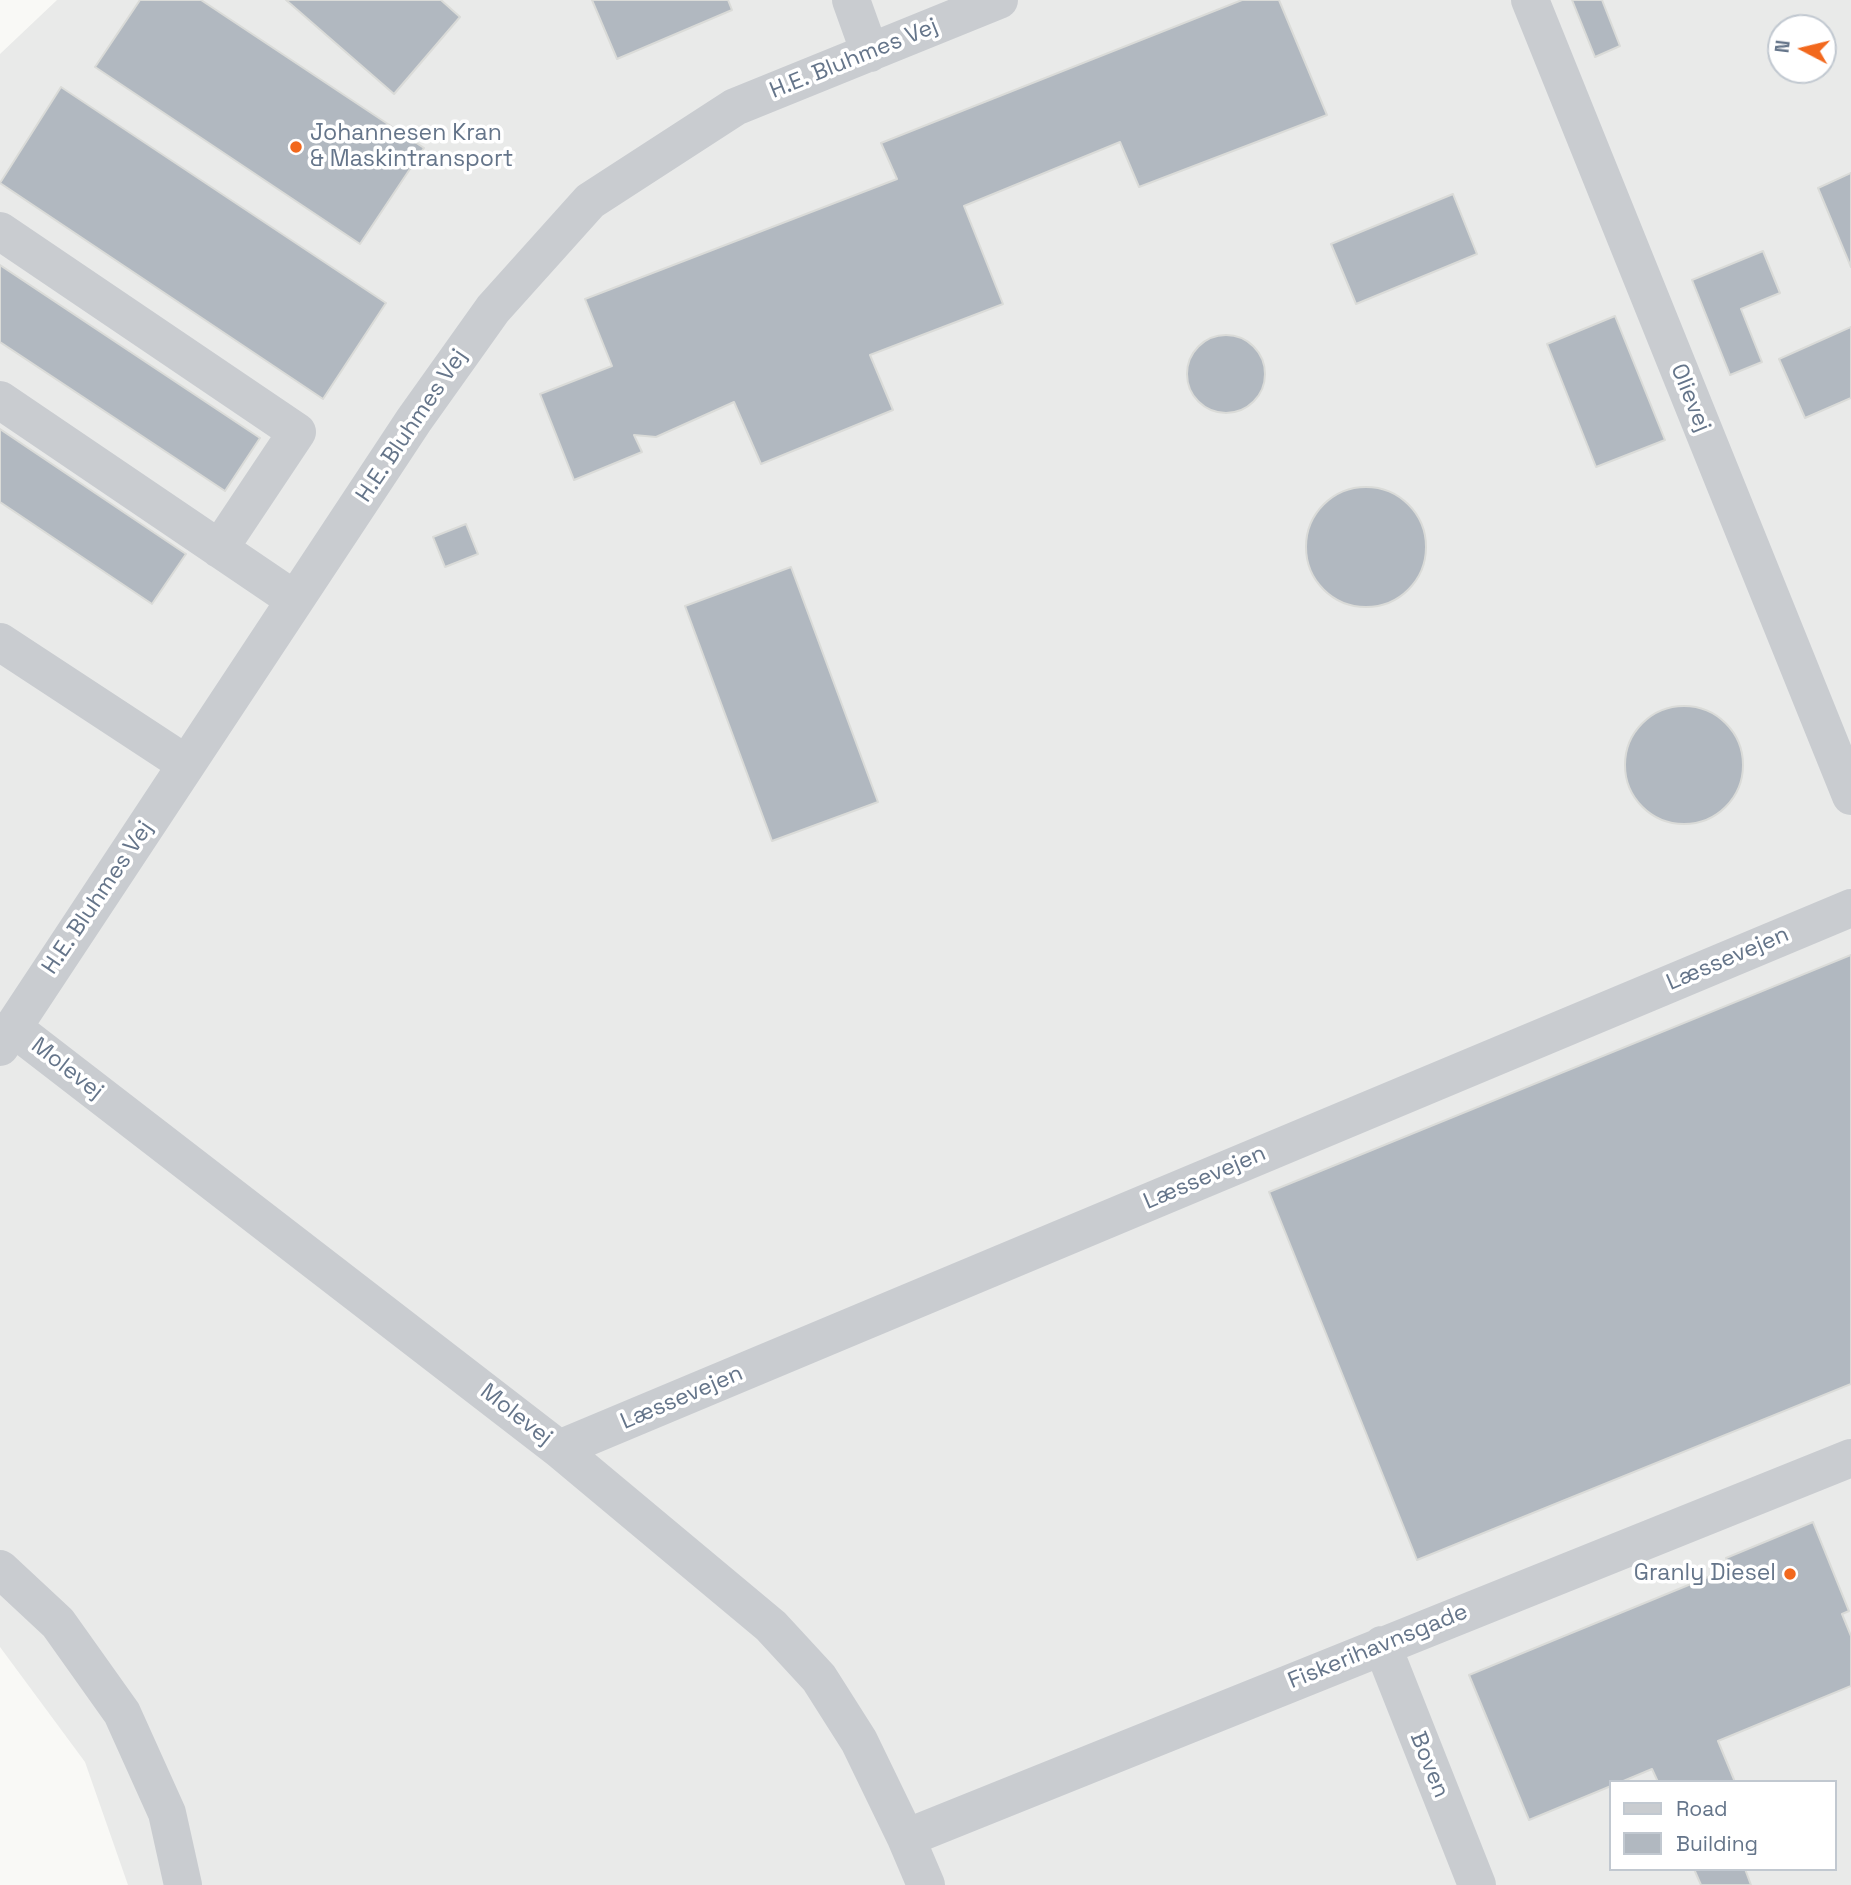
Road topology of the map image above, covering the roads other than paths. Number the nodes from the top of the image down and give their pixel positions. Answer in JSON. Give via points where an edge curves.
{"nodes":[{"id":1,"x":850,"y":0,"type":"edge"},
{"id":2,"x":999,"y":0,"type":"edge"},
{"id":3,"x":1530,"y":0,"type":"edge"},
{"id":4,"x":870,"y":53,"type":"junction"},
{"id":5,"x":0,"y":231,"type":"edge"},
{"id":6,"x":0,"y":401,"type":"edge"},
{"id":7,"x":219,"y":549,"type":"junction"},
{"id":8,"x":295,"y":600,"type":"junction"},
{"id":9,"x":0,"y":642,"type":"edge"},
{"id":10,"x":186,"y":764,"type":"junction"},
{"id":11,"x":1851,"y":796,"type":"edge"},
{"id":12,"x":1851,"y":908,"type":"edge"},
{"id":13,"x":3,"y":1042,"type":"edge"},
{"id":14,"x":559,"y":1449,"type":"junction"},
{"id":15,"x":1851,"y":1458,"type":"edge"},
{"id":16,"x":0,"y":1569,"type":"edge"},
{"id":17,"x":1382,"y":1645,"type":"junction"},
{"id":18,"x":906,"y":1838,"type":"junction"},
{"id":19,"x":183,"y":1885,"type":"edge"},
{"id":20,"x":926,"y":1885,"type":"edge"},
{"id":21,"x":1477,"y":1885,"type":"edge"}],
"edges":[{"from":1,"to":4,"type":"street"},
{"from":2,"to":4,"type":"street","name":"H.E. Bluhmes Vej"},
{"from":3,"to":11,"type":"street","name":"Olievej"},
{"from":4,"to":8,"type":"street","name":"H.E. Bluhmes Vej","via":[[735,107],[590,201],[493,309]]},
{"from":5,"to":7,"type":"street","via":[[297,432]]},
{"from":6,"to":7,"type":"street"},
{"from":7,"to":8,"type":"street"},
{"from":8,"to":10,"type":"street","name":"H.E. Bluhmes Vej"},
{"from":9,"to":10,"type":"street"},
{"from":10,"to":13,"type":"street","name":"H.E. Bluhmes Vej"},
{"from":12,"to":14,"type":"street","name":"Læssevejen"},
{"from":13,"to":14,"type":"street","name":"Molevej","via":[[286,1238]]},
{"from":14,"to":18,"type":"street","name":"Molevej","via":[[771,1626],[819,1678],[859,1741]]},
{"from":15,"to":17,"type":"street","name":"Fiskerihavnsgade"},
{"from":16,"to":19,"type":"street","via":[[58,1623],[122,1713],[167,1813]]},
{"from":17,"to":18,"type":"street","name":"Fiskerihavnsgade"},
{"from":17,"to":21,"type":"street","name":"Boven"},
{"from":18,"to":20,"type":"street","name":"Molevej"}]}
